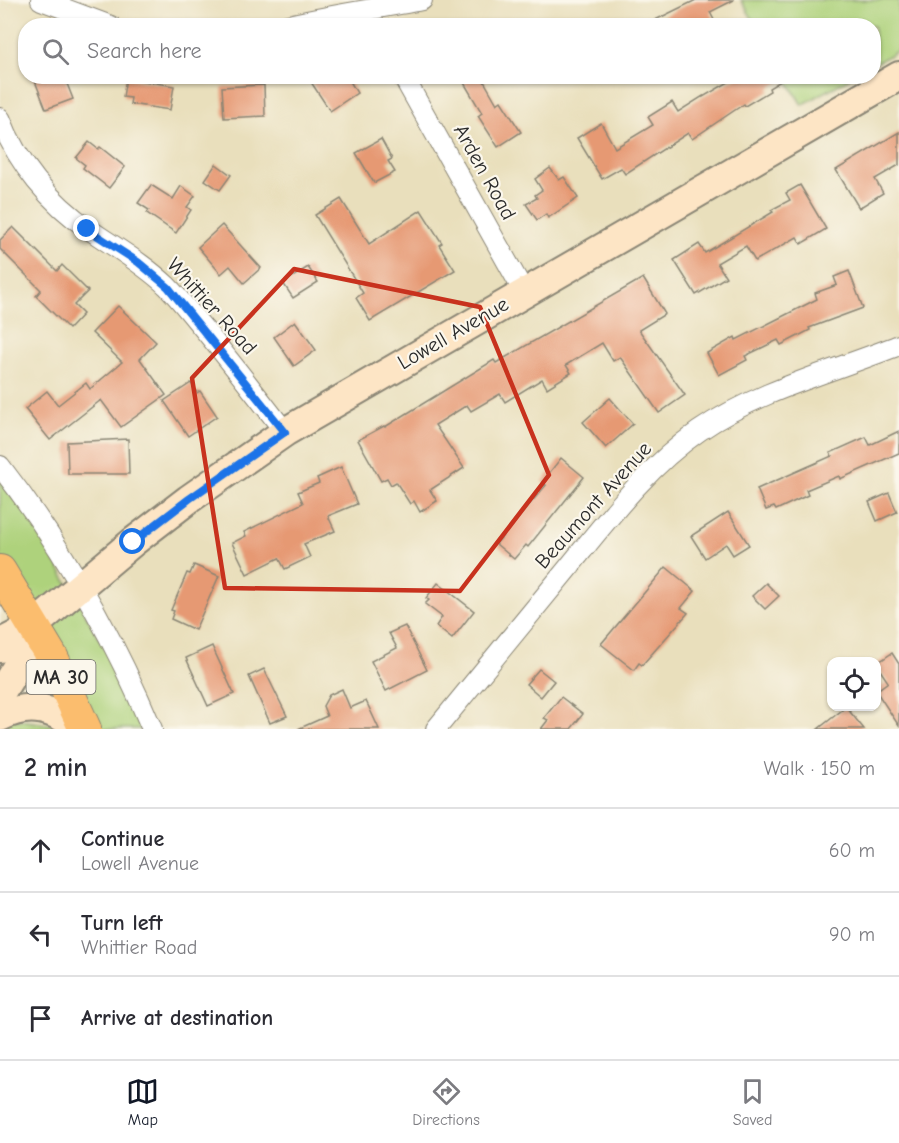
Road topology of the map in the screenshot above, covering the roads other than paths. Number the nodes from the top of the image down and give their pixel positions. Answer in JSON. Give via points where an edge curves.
{"nodes":[{"id":1,"x":41,"y":0,"type":"edge"},
{"id":2,"x":422,"y":0,"type":"edge"},
{"id":3,"x":89,"y":18,"type":"edge"},
{"id":4,"x":319,"y":18,"type":"edge"},
{"id":5,"x":370,"y":18,"type":"edge"},
{"id":6,"x":899,"y":76,"type":"edge"},
{"id":7,"x":407,"y":84,"type":"edge"},
{"id":8,"x":0,"y":118,"type":"edge"},
{"id":9,"x":524,"y":292,"type":"junction"},
{"id":10,"x":899,"y":345,"type":"edge"},
{"id":11,"x":285,"y":432,"type":"junction"},
{"id":12,"x":0,"y":466,"type":"edge"},
{"id":13,"x":0,"y":571,"type":"edge"},
{"id":14,"x":81,"y":587,"type":"junction"},
{"id":15,"x":32,"y":627,"type":"junction"},
{"id":16,"x":0,"y":648,"type":"edge"},
{"id":17,"x":0,"y":694,"type":"edge"},
{"id":18,"x":0,"y":717,"type":"edge"},
{"id":19,"x":80,"y":729,"type":"edge"},
{"id":20,"x":85,"y":729,"type":"edge"},
{"id":21,"x":152,"y":729,"type":"edge"},
{"id":22,"x":436,"y":729,"type":"edge"}],
"edges":[{"from":1,"to":3,"type":"street"},
{"from":2,"to":5,"type":"street"},
{"from":4,"to":5,"type":"street"},
{"from":6,"to":9,"type":"street","name":"Lowell Avenue"},
{"from":7,"to":9,"type":"street","name":"Arden Road"},
{"from":8,"to":11,"type":"street","name":"Whittier Road","via":[[23,162],[45,191],[87,229],[168,287]]},
{"from":9,"to":11,"type":"street","name":"Lowell Avenue"},
{"from":10,"to":22,"type":"street","name":"Beaumont Avenue","via":[[747,403],[699,431],[670,454],[597,532]]},
{"from":11,"to":14,"type":"street","name":"Lowell Avenue","via":[[189,499]]},
{"from":12,"to":14,"type":"street"},
{"from":13,"to":15,"type":"main road","number":"MA 30"},
{"from":14,"to":15,"type":"street","name":"Lowell Avenue"},
{"from":14,"to":21,"type":"street","via":[[137,692]]},
{"from":15,"to":16,"type":"street","name":"Lowell Avenue","via":[[5,641]]},
{"from":15,"to":17,"type":"street","via":[[24,655]]},
{"from":15,"to":20,"type":"main road","number":"MA 30","via":[[52,657]]},
{"from":18,"to":19,"type":"street","via":[[27,709],[47,709]]}]}
